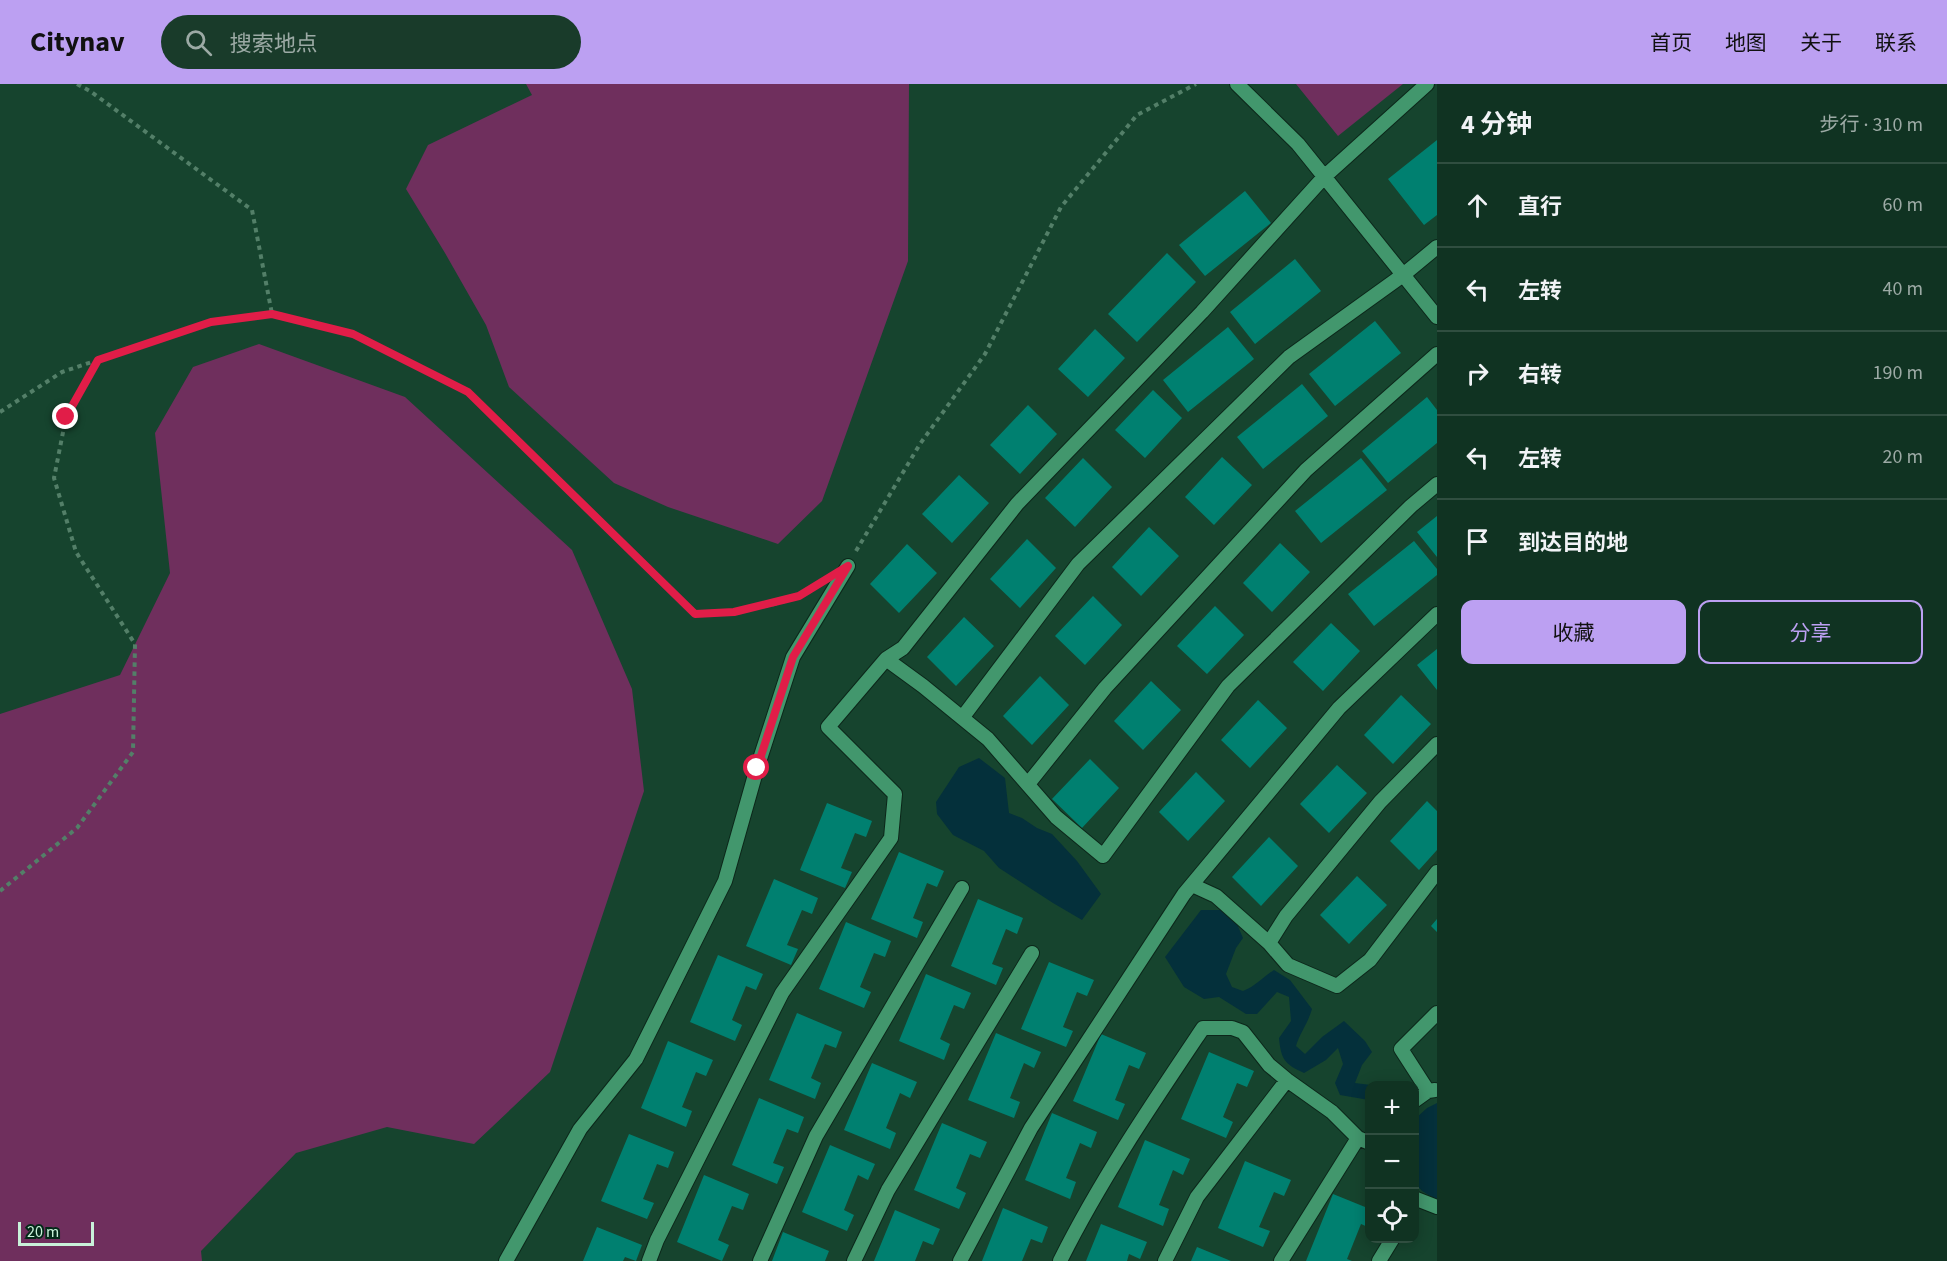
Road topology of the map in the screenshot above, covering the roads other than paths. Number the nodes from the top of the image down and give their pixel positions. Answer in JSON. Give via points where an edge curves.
{"nodes":[{"id":1,"x":1237,"y":84,"type":"edge"},
{"id":2,"x":1427,"y":84,"type":"edge"},
{"id":3,"x":1324,"y":177,"type":"junction"},
{"id":4,"x":1437,"y":247,"type":"edge"},
{"id":5,"x":1403,"y":275,"type":"junction"},
{"id":6,"x":1437,"y":317,"type":"edge"},
{"id":7,"x":1437,"y":354,"type":"edge"},
{"id":8,"x":1437,"y":484,"type":"edge"},
{"id":9,"x":848,"y":566,"type":"road end"},
{"id":10,"x":1437,"y":614,"type":"edge"},
{"id":11,"x":886,"y":659,"type":"junction"},
{"id":12,"x":962,"y":718,"type":"junction"},
{"id":13,"x":1437,"y":744,"type":"edge"},
{"id":14,"x":1028,"y":784,"type":"junction"},
{"id":15,"x":1437,"y":872,"type":"edge"},
{"id":16,"x":1192,"y":885,"type":"junction"},
{"id":17,"x":962,"y":888,"type":"dead end"},
{"id":18,"x":1269,"y":943,"type":"junction"},
{"id":19,"x":1032,"y":953,"type":"dead end"},
{"id":20,"x":1437,"y":1013,"type":"edge"},
{"id":21,"x":1287,"y":1080,"type":"junction"},
{"id":22,"x":1432,"y":1090,"type":"edge"},
{"id":23,"x":1419,"y":1098,"type":"edge"},
{"id":24,"x":1364,"y":1141,"type":"edge"},
{"id":25,"x":1419,"y":1201,"type":"edge"},
{"id":26,"x":1437,"y":1207,"type":"edge"},
{"id":27,"x":1390,"y":1243,"type":"edge"},
{"id":28,"x":506,"y":1261,"type":"edge"},
{"id":29,"x":649,"y":1261,"type":"edge"},
{"id":30,"x":760,"y":1261,"type":"edge"},
{"id":31,"x":854,"y":1261,"type":"edge"},
{"id":32,"x":960,"y":1261,"type":"edge"},
{"id":33,"x":1060,"y":1261,"type":"edge"},
{"id":34,"x":1165,"y":1261,"type":"edge"},
{"id":35,"x":1281,"y":1261,"type":"edge"},
{"id":36,"x":1379,"y":1261,"type":"edge"}],
"edges":[{"from":1,"to":3,"type":"lane","via":[[1298,144]]},
{"from":2,"to":3,"type":"lane"},
{"from":3,"to":5,"type":"lane"},
{"from":3,"to":11,"type":"lane","via":[[1202,312],[1017,504],[903,648]]},
{"from":4,"to":5,"type":"lane"},
{"from":5,"to":6,"type":"lane"},
{"from":5,"to":12,"type":"lane","via":[[1289,357],[1078,564]]},
{"from":7,"to":14,"type":"lane","via":[[1306,470],[1105,688]]},
{"from":8,"to":14,"type":"lane","via":[[1228,686],[1104,856],[1056,817]]},
{"from":9,"to":28,"type":"lane","via":[[793,657],[725,881],[636,1059],[580,1129]]},
{"from":10,"to":16,"type":"lane","via":[[1339,708]]},
{"from":11,"to":12,"type":"lane"},
{"from":11,"to":29,"type":"lane","via":[[828,728],[895,794],[891,838],[782,993]]},
{"from":12,"to":14,"type":"lane"},
{"from":13,"to":18,"type":"lane","via":[[1380,802],[1286,916]]},
{"from":15,"to":18,"type":"lane","via":[[1370,960],[1337,986],[1288,965]]},
{"from":16,"to":18,"type":"lane","via":[[1216,896]]},
{"from":16,"to":32,"type":"lane","via":[[1031,1128]]},
{"from":17,"to":30,"type":"lane","via":[[816,1136]]},
{"from":19,"to":31,"type":"lane","via":[[888,1190]]},
{"from":20,"to":22,"type":"lane","via":[[1401,1048]]},
{"from":21,"to":24,"type":"lane"},
{"from":21,"to":33,"type":"lane","via":[[1269,1065],[1243,1032],[1203,1028],[1128,1141]]},
{"from":21,"to":34,"type":"lane","via":[[1197,1197]]},
{"from":22,"to":23,"type":"lane"},
{"from":24,"to":35,"type":"lane"},
{"from":25,"to":26,"type":"lane"},
{"from":27,"to":36,"type":"lane"}]}
